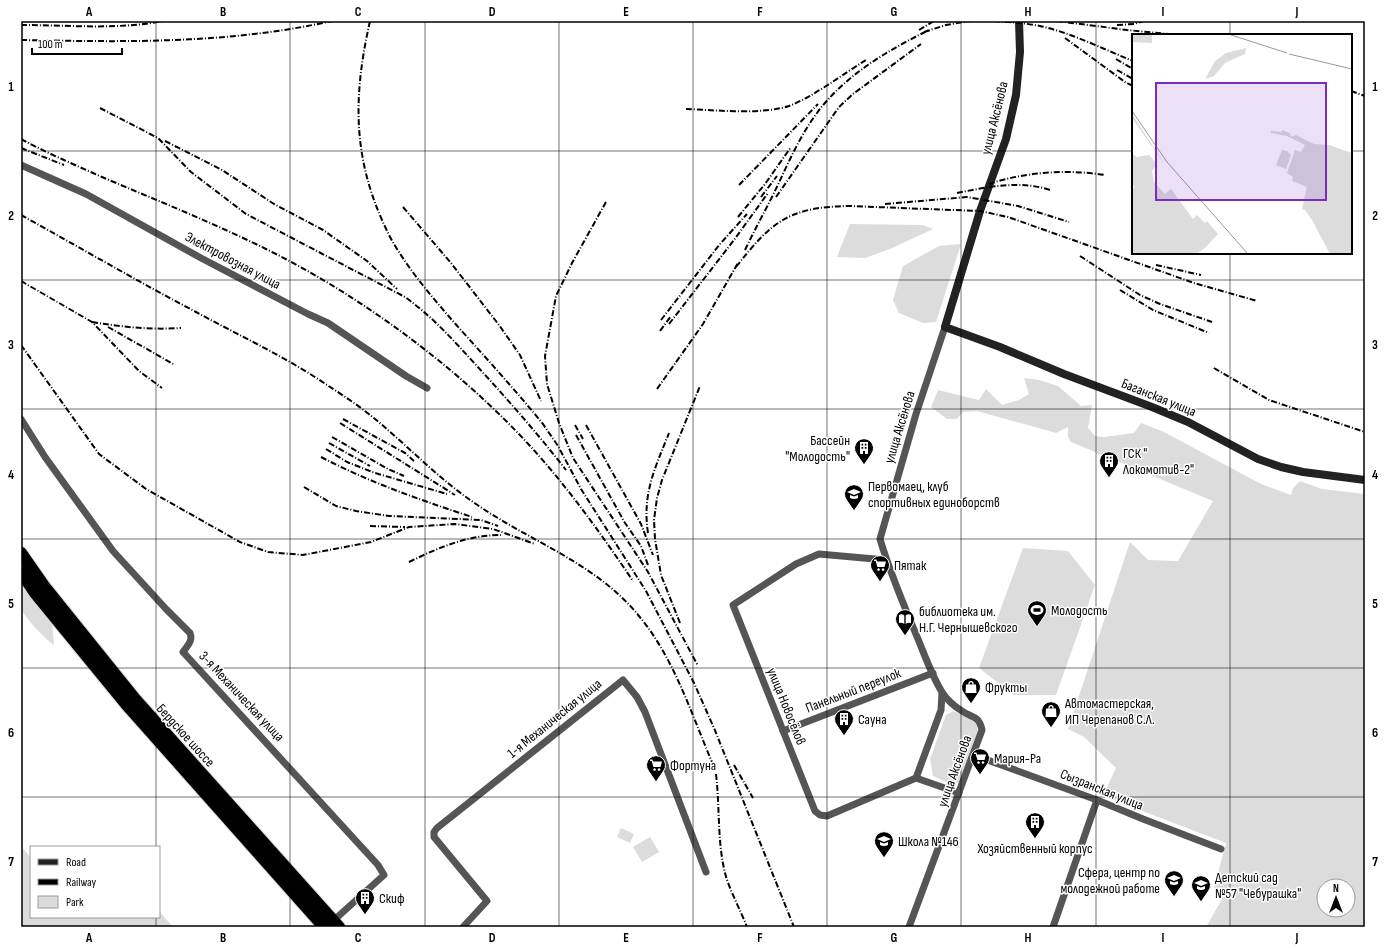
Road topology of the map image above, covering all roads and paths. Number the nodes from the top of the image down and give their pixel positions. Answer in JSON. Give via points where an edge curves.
{"nodes":[{"id":1,"x":1019,"y":21,"type":"edge"},
{"id":2,"x":21,"y":165,"type":"edge"},
{"id":3,"x":945,"y":327,"type":"junction"},
{"id":4,"x":427,"y":388,"type":"dead end"},
{"id":5,"x":21,"y":419,"type":"edge"},
{"id":6,"x":1365,"y":480,"type":"edge"},
{"id":7,"x":21,"y":553,"type":"edge"},
{"id":8,"x":886,"y":560,"type":"junction"},
{"id":9,"x":21,"y":572,"type":"edge"},
{"id":10,"x":932,"y":673,"type":"junction"},
{"id":11,"x":942,"y":693,"type":"junction"},
{"id":12,"x":783,"y":731,"type":"junction"},
{"id":13,"x":974,"y":755,"type":"junction"},
{"id":14,"x":916,"y":778,"type":"junction"},
{"id":15,"x":959,"y":793,"type":"junction"},
{"id":16,"x":1097,"y":800,"type":"junction"},
{"id":17,"x":1220,"y":849,"type":"dead end"},
{"id":18,"x":706,"y":872,"type":"dead end"},
{"id":19,"x":332,"y":925,"type":"edge"},
{"id":20,"x":463,"y":927,"type":"edge"},
{"id":21,"x":909,"y":927,"type":"edge"},
{"id":22,"x":1053,"y":927,"type":"edge"}],
"edges":[{"from":1,"to":3,"type":"street","name":"улица Аксёнова","via":[[1020,52],[1016,95],[1006,139],[982,205]]},
{"from":2,"to":4,"type":"street","name":"Электровозная улица","via":[[86,194],[214,265],[328,323]]},
{"from":3,"to":6,"type":"street","name":"Баганская улица","via":[[1152,406],[1258,460],[1303,472]]},
{"from":3,"to":8,"type":"street","name":"улица Аксёнова","via":[[916,414],[880,539]]},
{"from":5,"to":19,"type":"street","name":"3-я Механическая улица","via":[[45,457],[113,550],[190,633],[191,642],[182,652],[378,865],[384,875]]},
{"from":7,"to":19,"type":"highway","name":"Бердское шоссе","via":[[134,699]]},
{"from":8,"to":10,"type":"street","name":"улица Аксёнова"},
{"from":8,"to":12,"type":"street","name":"улица Новосёлов","via":[[819,554],[796,564],[733,605]]},
{"from":9,"to":19,"type":"highway","name":"Бердское шоссе","via":[[53,616],[126,704]]},
{"from":10,"to":11,"type":"street","name":"улица Аксёнова"},
{"from":10,"to":12,"type":"street","name":"Панельный переулок"},
{"from":11,"to":13,"type":"street","name":"улица Аксёнова","via":[[957,708],[977,717],[982,730]]},
{"from":11,"to":14,"type":"street","via":[[940,710]]},
{"from":12,"to":14,"type":"street","name":"улица Новосёлов","via":[[815,811],[820,815],[827,816]]},
{"from":13,"to":15,"type":"street","name":"улица Аксёнова"},
{"from":13,"to":16,"type":"street","name":"Сызранская улица"},
{"from":14,"to":15,"type":"street"},
{"from":15,"to":21,"type":"street","name":"улица Аксёнова"},
{"from":16,"to":17,"type":"street","name":"Сызранская улица"},
{"from":16,"to":22,"type":"street"},
{"from":18,"to":20,"type":"street","name":"1-я Механическая улица","via":[[645,712],[623,680],[434,832],[434,837],[487,901]]}]}
